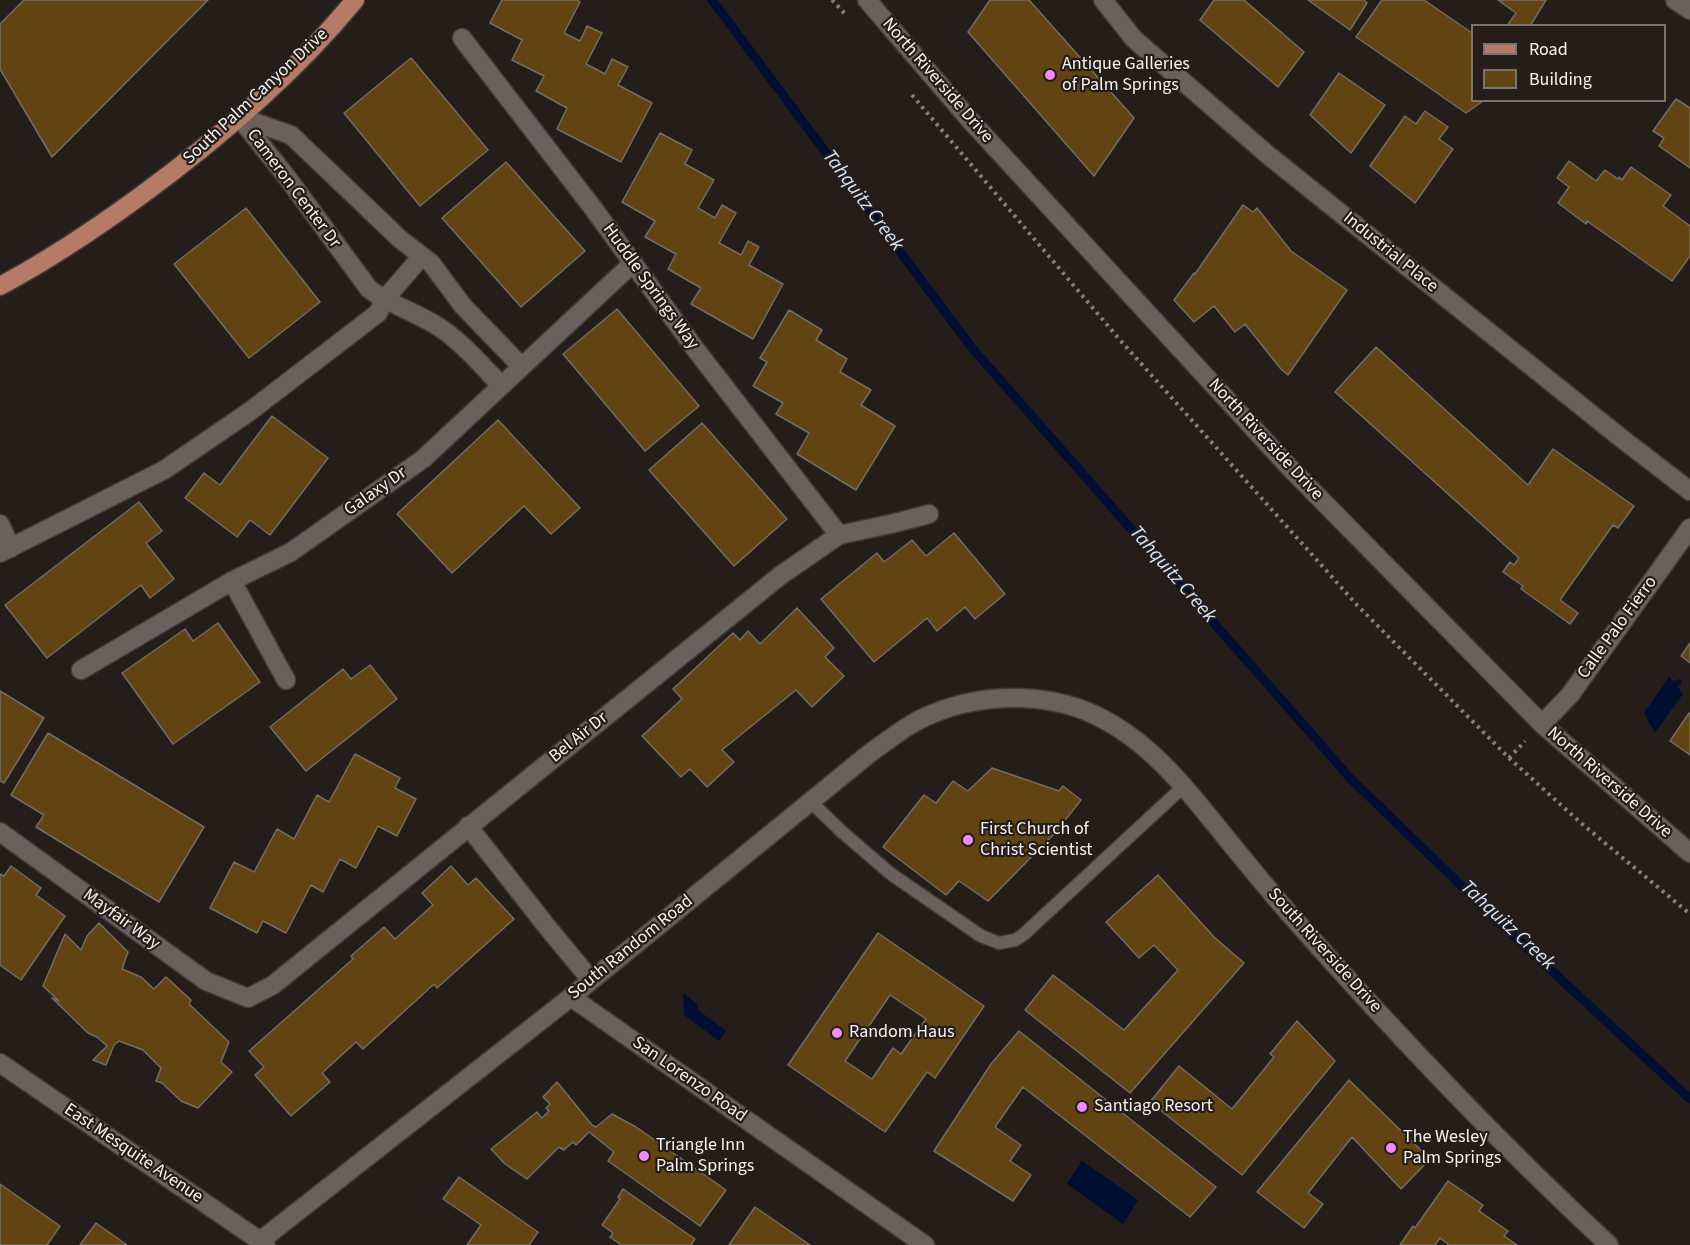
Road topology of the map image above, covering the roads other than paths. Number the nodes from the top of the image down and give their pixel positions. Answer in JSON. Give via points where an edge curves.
{"nodes":[{"id":1,"x":354,"y":0,"type":"edge"},
{"id":2,"x":867,"y":0,"type":"edge"},
{"id":3,"x":1103,"y":0,"type":"edge"},
{"id":4,"x":1675,"y":0,"type":"edge"},
{"id":5,"x":1690,"y":10,"type":"edge"},
{"id":6,"x":462,"y":38,"type":"dead end"},
{"id":7,"x":239,"y":117,"type":"junction"},
{"id":8,"x":422,"y":256,"type":"junction"},
{"id":9,"x":633,"y":263,"type":"junction"},
{"id":10,"x":0,"y":286,"type":"edge"},
{"id":11,"x":384,"y":300,"type":"junction"},
{"id":12,"x":521,"y":366,"type":"junction"},
{"id":13,"x":501,"y":385,"type":"junction"},
{"id":14,"x":1690,"y":491,"type":"edge"},
{"id":15,"x":929,"y":514,"type":"dead end"},
{"id":16,"x":0,"y":524,"type":"edge"},
{"id":17,"x":1690,"y":528,"type":"edge"},
{"id":18,"x":839,"y":535,"type":"junction"},
{"id":19,"x":5,"y":550,"type":"edge"},
{"id":20,"x":232,"y":581,"type":"junction"},
{"id":21,"x":81,"y":670,"type":"dead end"},
{"id":22,"x":286,"y":680,"type":"dead end"},
{"id":23,"x":1019,"y":698,"type":"joint"},
{"id":24,"x":1542,"y":724,"type":"junction"},
{"id":25,"x":1185,"y":786,"type":"junction"},
{"id":26,"x":811,"y":802,"type":"junction"},
{"id":27,"x":468,"y":826,"type":"junction"},
{"id":28,"x":0,"y":832,"type":"edge"},
{"id":29,"x":1690,"y":853,"type":"edge"},
{"id":30,"x":591,"y":980,"type":"junction"},
{"id":31,"x":571,"y":997,"type":"junction"},
{"id":32,"x":248,"y":998,"type":"joint"},
{"id":33,"x":0,"y":1063,"type":"edge"},
{"id":34,"x":263,"y":1243,"type":"edge"},
{"id":35,"x":925,"y":1245,"type":"edge"},
{"id":36,"x":1609,"y":1245,"type":"edge"}],
"edges":[{"from":1,"to":7,"type":"main road","name":"South Palm Canyon Drive","via":[[330,29]]},
{"from":2,"to":24,"type":"street","name":"North Riverside Drive","via":[[969,119],[1289,467]]},
{"from":3,"to":14,"type":"street","name":"Industrial Place","via":[[1134,39],[1268,155]]},
{"from":4,"to":5,"type":"street"},
{"from":6,"to":9,"type":"street","name":"Huddle Springs Way"},
{"from":7,"to":8,"type":"street","name":"Cameron Center Dr","via":[[291,135],[400,240]]},
{"from":7,"to":10,"type":"main road","name":"South Palm Canyon Drive","via":[[186,163],[93,231]]},
{"from":7,"to":11,"type":"street","name":"Cameron Center Dr","via":[[369,289]]},
{"from":8,"to":11,"type":"street"},
{"from":8,"to":12,"type":"street","name":"Cameron Center Dr"},
{"from":9,"to":12,"type":"street","name":"Galaxy Dr"},
{"from":9,"to":18,"type":"street","name":"Huddle Springs Way"},
{"from":11,"to":13,"type":"street","name":"Cameron Center Dr","via":[[456,339]]},
{"from":11,"to":19,"type":"street","via":[[366,324],[164,470]]},
{"from":12,"to":13,"type":"street","name":"Galaxy Dr"},
{"from":13,"to":20,"type":"street","name":"Galaxy Dr","via":[[423,459],[291,552]]},
{"from":15,"to":18,"type":"street","name":"Bel Air Dr"},
{"from":16,"to":19,"type":"street"},
{"from":17,"to":24,"type":"street","name":"Calle Palo Fierro","via":[[1570,695]]},
{"from":18,"to":27,"type":"street","name":"Bel Air Dr","via":[[781,575]]},
{"from":20,"to":21,"type":"street","name":"Galaxy Dr"},
{"from":20,"to":22,"type":"street"},
{"from":23,"to":25,"type":"street","name":"South Riverside Drive","via":[[1065,705],[1096,716],[1138,741]]},
{"from":23,"to":26,"type":"street","name":"South Random Road","via":[[963,704],[932,714],[903,729]]},
{"from":24,"to":29,"type":"street","name":"North Riverside Drive"},
{"from":25,"to":26,"type":"lane","via":[[1023,935],[999,943],[981,936],[891,874]]},
{"from":25,"to":36,"type":"street","name":"South Riverside Drive","via":[[1346,977],[1501,1140]]},
{"from":26,"to":30,"type":"street","name":"South Random Road"},
{"from":27,"to":30,"type":"street"},
{"from":27,"to":32,"type":"street","name":"Bel Air Dr","via":[[273,985]]},
{"from":28,"to":32,"type":"street","name":"Mayfair Way","via":[[206,981]]},
{"from":30,"to":31,"type":"street","name":"South Random Road"},
{"from":31,"to":34,"type":"street","name":"South Random Road"},
{"from":31,"to":35,"type":"street","name":"San Lorenzo Road"},
{"from":33,"to":34,"type":"street","name":"East Mesquite Avenue"}]}
